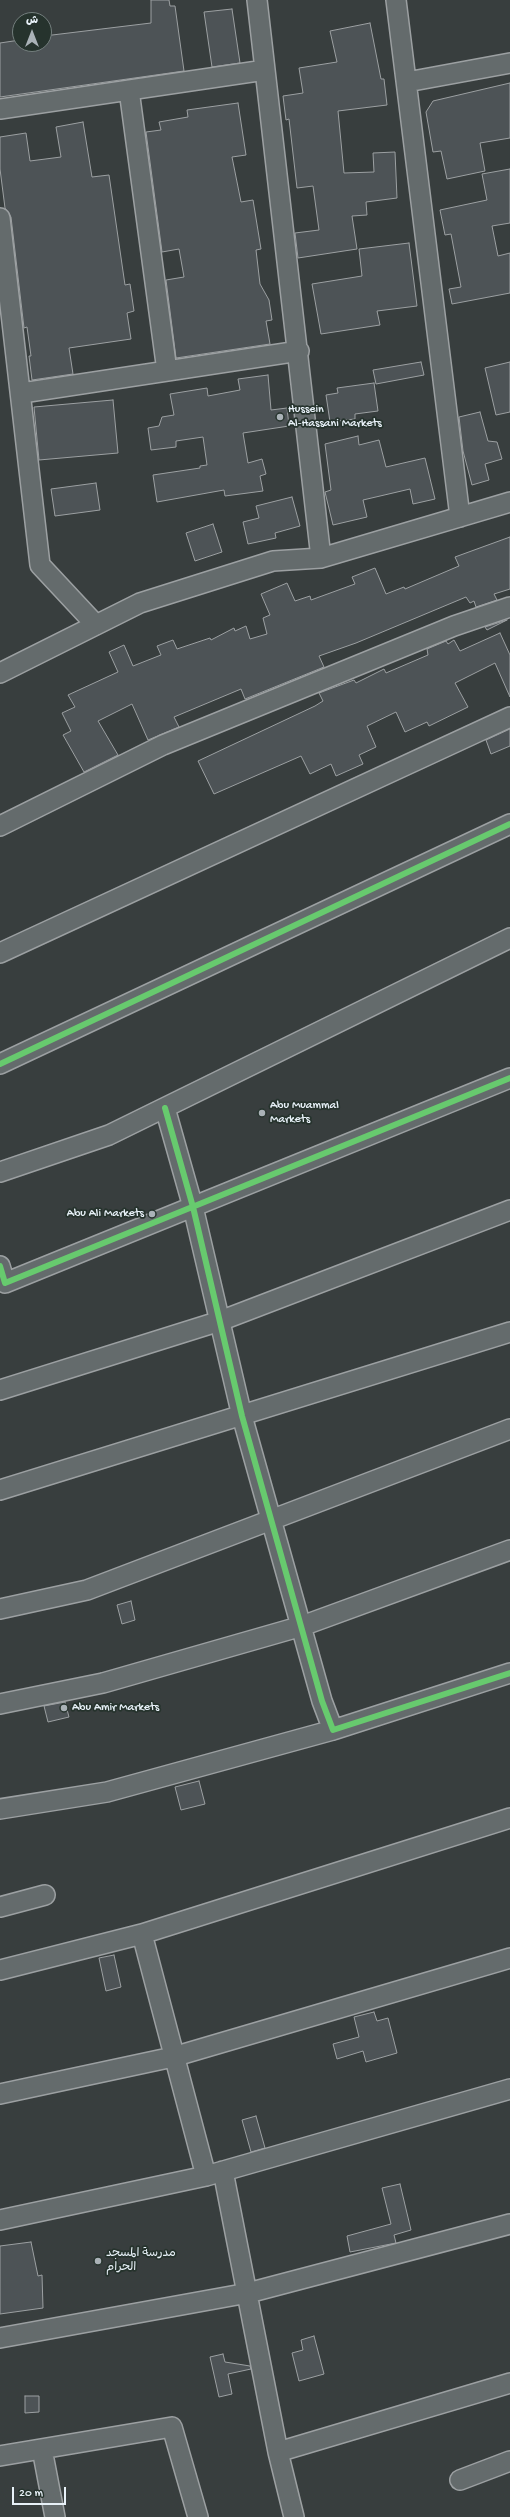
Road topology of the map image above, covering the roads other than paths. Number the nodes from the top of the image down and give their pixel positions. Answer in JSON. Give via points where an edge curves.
{"nodes":[{"id":1,"x":257,"y":0,"type":"edge"},
{"id":2,"x":396,"y":0,"type":"edge"},
{"id":3,"x":510,"y":64,"type":"edge"},
{"id":4,"x":265,"y":70,"type":"junction"},
{"id":5,"x":407,"y":82,"type":"junction"},
{"id":6,"x":129,"y":90,"type":"junction"},
{"id":7,"x":0,"y":109,"type":"edge"},
{"id":8,"x":0,"y":218,"type":"edge"},
{"id":9,"x":2,"y":251,"type":"edge"},
{"id":10,"x":299,"y":351,"type":"junction"},
{"id":11,"x":167,"y":371,"type":"junction"},
{"id":12,"x":22,"y":393,"type":"junction"},
{"id":13,"x":510,"y":502,"type":"edge"},
{"id":14,"x":460,"y":517,"type":"junction"},
{"id":15,"x":321,"y":558,"type":"junction"},
{"id":16,"x":510,"y":607,"type":"edge"},
{"id":17,"x":96,"y":625,"type":"junction"},
{"id":18,"x":0,"y":673,"type":"edge"},
{"id":19,"x":510,"y":717,"type":"edge"},
{"id":20,"x":510,"y":824,"type":"edge"},
{"id":21,"x":0,"y":826,"type":"edge"},
{"id":22,"x":510,"y":938,"type":"edge"},
{"id":23,"x":0,"y":953,"type":"edge"},
{"id":24,"x":0,"y":1064,"type":"edge"},
{"id":25,"x":510,"y":1078,"type":"edge"},
{"id":26,"x":165,"y":1108,"type":"junction"},
{"id":27,"x":0,"y":1172,"type":"edge"},
{"id":28,"x":192,"y":1207,"type":"junction"},
{"id":29,"x":510,"y":1210,"type":"edge"},
{"id":30,"x":2,"y":1278,"type":"edge"},
{"id":31,"x":220,"y":1321,"type":"junction"},
{"id":32,"x":510,"y":1332,"type":"edge"},
{"id":33,"x":0,"y":1390,"type":"edge"},
{"id":34,"x":242,"y":1416,"type":"junction"},
{"id":35,"x":510,"y":1429,"type":"edge"},
{"id":36,"x":0,"y":1490,"type":"edge"},
{"id":37,"x":271,"y":1519,"type":"junction"},
{"id":38,"x":510,"y":1550,"type":"edge"},
{"id":39,"x":0,"y":1609,"type":"edge"},
{"id":40,"x":302,"y":1626,"type":"junction"},
{"id":41,"x":510,"y":1672,"type":"edge"},
{"id":42,"x":0,"y":1704,"type":"edge"},
{"id":43,"x":333,"y":1730,"type":"junction"},
{"id":44,"x":0,"y":1809,"type":"edge"},
{"id":45,"x":510,"y":1818,"type":"edge"},
{"id":46,"x":45,"y":1895,"type":"dead end"},
{"id":47,"x":0,"y":1907,"type":"edge"},
{"id":48,"x":142,"y":1934,"type":"junction"},
{"id":49,"x":510,"y":1958,"type":"edge"},
{"id":50,"x":0,"y":1970,"type":"edge"},
{"id":51,"x":173,"y":2057,"type":"junction"},
{"id":52,"x":510,"y":2089,"type":"edge"},
{"id":53,"x":0,"y":2094,"type":"edge"},
{"id":54,"x":214,"y":2173,"type":"junction"},
{"id":55,"x":0,"y":2220,"type":"edge"},
{"id":56,"x":510,"y":2224,"type":"edge"},
{"id":57,"x":248,"y":2293,"type":"junction"},
{"id":58,"x":0,"y":2338,"type":"edge"},
{"id":59,"x":510,"y":2383,"type":"edge"},
{"id":60,"x":42,"y":2449,"type":"junction"},
{"id":61,"x":278,"y":2452,"type":"junction"},
{"id":62,"x":0,"y":2456,"type":"edge"},
{"id":63,"x":510,"y":2462,"type":"edge"},
{"id":64,"x":460,"y":2480,"type":"dead end"},
{"id":65,"x":55,"y":2517,"type":"edge"},
{"id":66,"x":198,"y":2517,"type":"edge"},
{"id":67,"x":294,"y":2517,"type":"edge"}],
"edges":[{"from":1,"to":4,"type":"street"},
{"from":2,"to":5,"type":"street"},
{"from":3,"to":5,"type":"street"},
{"from":4,"to":6,"type":"street"},
{"from":4,"to":10,"type":"street"},
{"from":5,"to":14,"type":"street"},
{"from":6,"to":7,"type":"street"},
{"from":6,"to":11,"type":"street"},
{"from":8,"to":9,"type":"street"},
{"from":9,"to":12,"type":"street"},
{"from":10,"to":11,"type":"street"},
{"from":10,"to":15,"type":"street"},
{"from":11,"to":12,"type":"street"},
{"from":12,"to":17,"type":"street","via":[[40,566]]},
{"from":13,"to":14,"type":"street"},
{"from":14,"to":15,"type":"street"},
{"from":15,"to":17,"type":"street","via":[[273,561],[140,603]]},
{"from":16,"to":21,"type":"street","via":[[454,626],[163,745]]},
{"from":17,"to":18,"type":"street"},
{"from":19,"to":23,"type":"street"},
{"from":20,"to":24,"type":"street"},
{"from":22,"to":26,"type":"street"},
{"from":25,"to":28,"type":"street"},
{"from":26,"to":27,"type":"street","via":[[109,1135]]},
{"from":26,"to":28,"type":"street"},
{"from":28,"to":30,"type":"street"},
{"from":28,"to":31,"type":"street"},
{"from":29,"to":31,"type":"street"},
{"from":31,"to":33,"type":"street"},
{"from":31,"to":34,"type":"street"},
{"from":32,"to":34,"type":"street"},
{"from":34,"to":36,"type":"street"},
{"from":34,"to":37,"type":"street"},
{"from":35,"to":37,"type":"street"},
{"from":37,"to":39,"type":"street","via":[[87,1590]]},
{"from":37,"to":40,"type":"street"},
{"from":38,"to":40,"type":"street"},
{"from":40,"to":42,"type":"street","via":[[103,1683]]},
{"from":40,"to":43,"type":"street","via":[[322,1701]]},
{"from":41,"to":43,"type":"street"},
{"from":43,"to":44,"type":"street","via":[[107,1792]]},
{"from":45,"to":48,"type":"street"},
{"from":46,"to":47,"type":"street"},
{"from":48,"to":50,"type":"street"},
{"from":48,"to":51,"type":"street"},
{"from":49,"to":51,"type":"street"},
{"from":51,"to":53,"type":"street"},
{"from":51,"to":54,"type":"street"},
{"from":52,"to":54,"type":"street"},
{"from":54,"to":55,"type":"street"},
{"from":54,"to":57,"type":"street"},
{"from":56,"to":57,"type":"street"},
{"from":57,"to":58,"type":"street"},
{"from":57,"to":61,"type":"street"},
{"from":59,"to":61,"type":"street"},
{"from":60,"to":62,"type":"street"},
{"from":60,"to":65,"type":"street"},
{"from":60,"to":66,"type":"street","via":[[172,2427]]},
{"from":61,"to":67,"type":"street"},
{"from":63,"to":64,"type":"street"}]}
